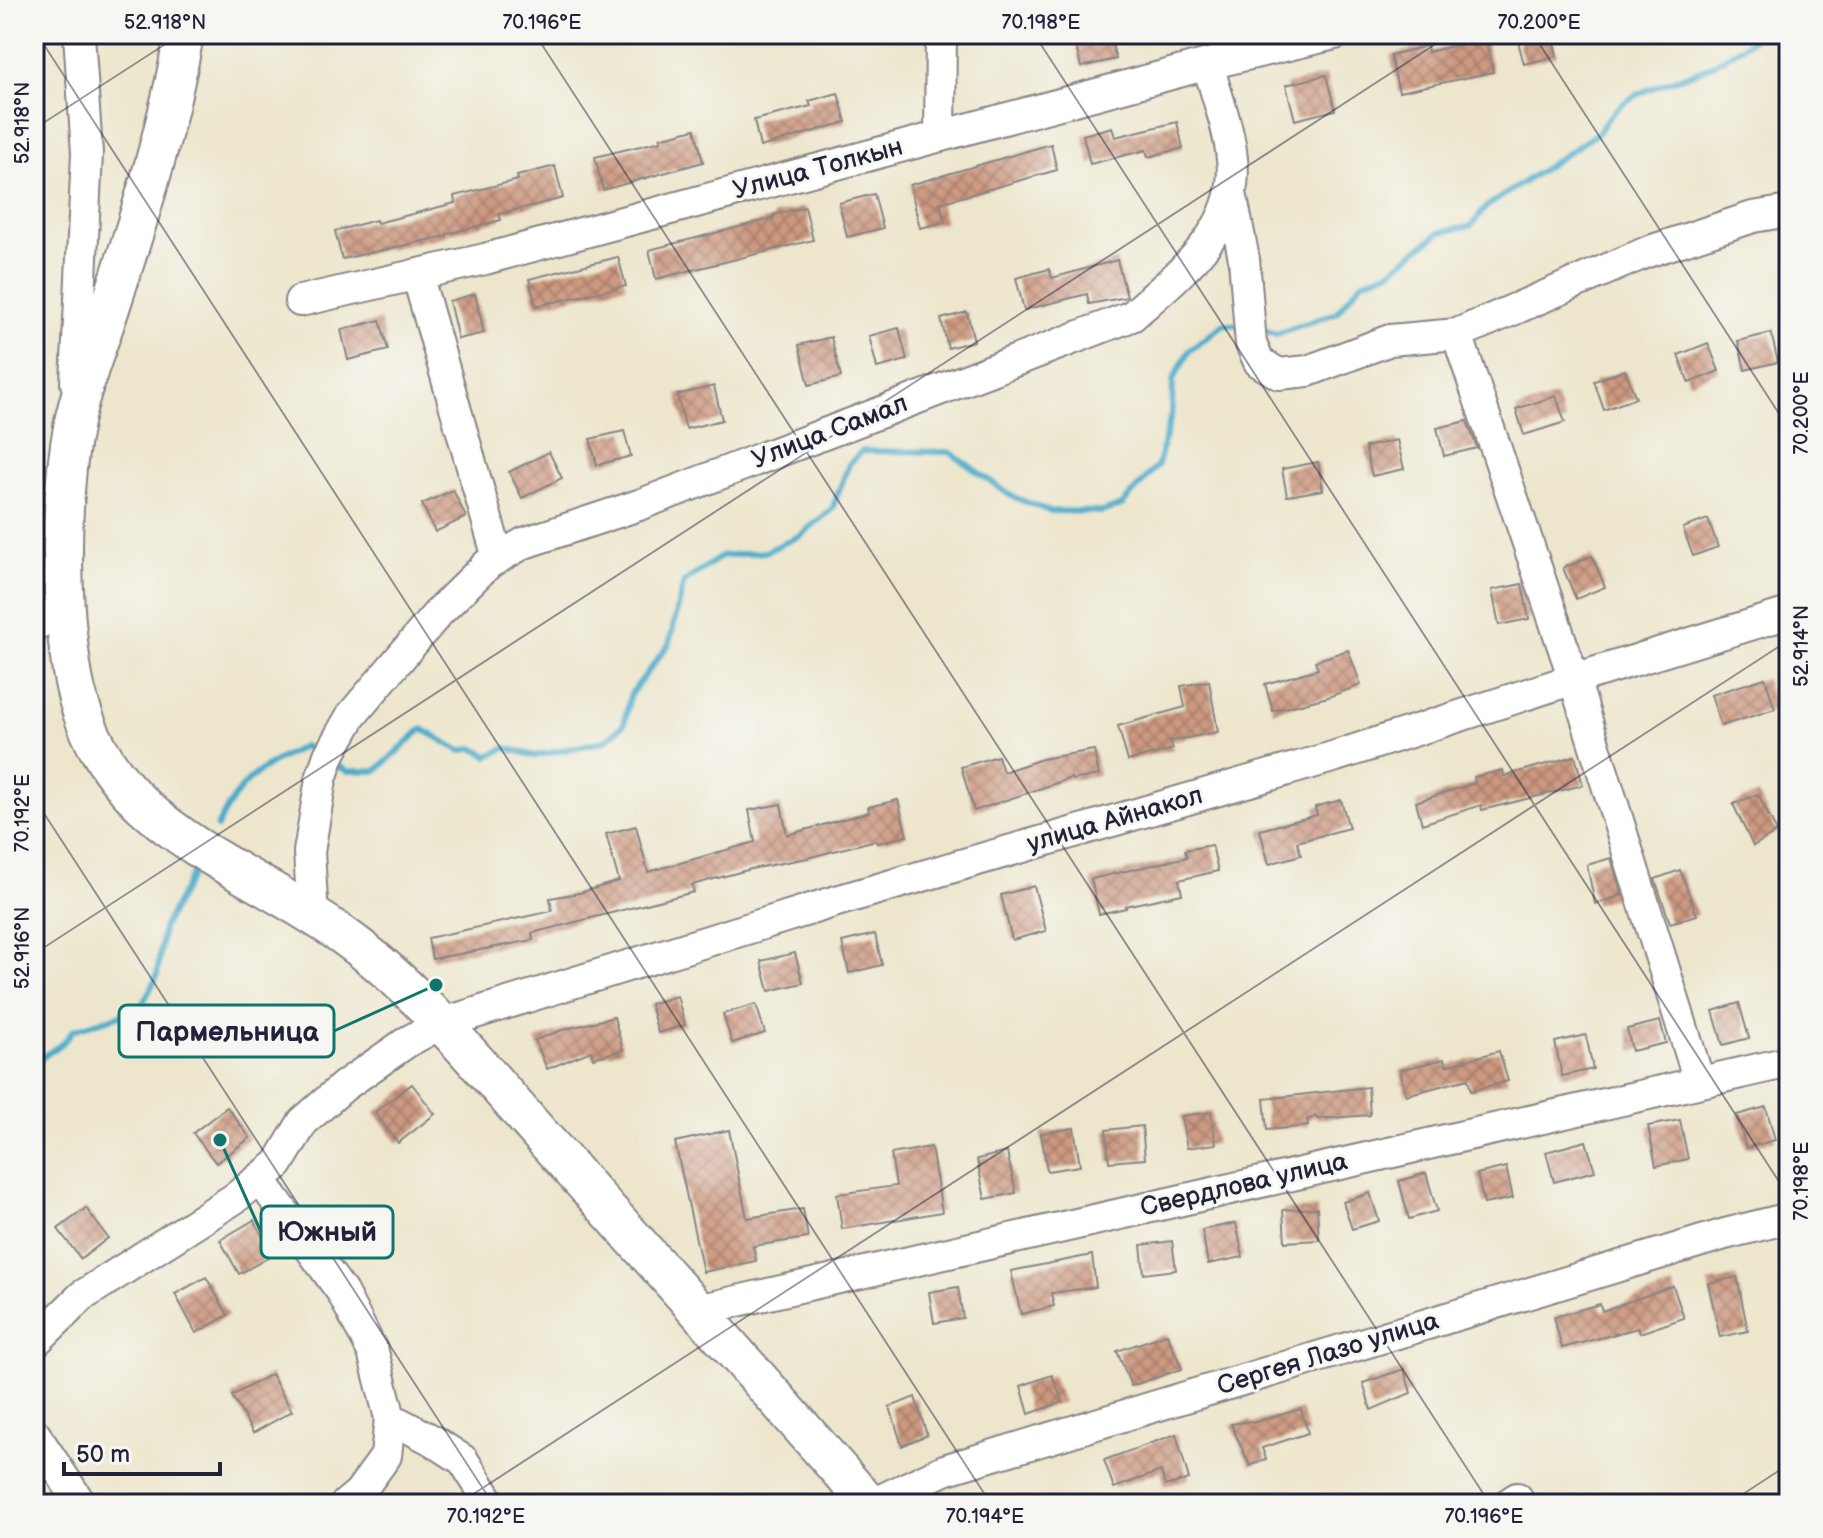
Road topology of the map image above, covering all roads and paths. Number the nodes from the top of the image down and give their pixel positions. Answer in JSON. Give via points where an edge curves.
{"nodes":[{"id":1,"x":79,"y":34,"type":"edge"},
{"id":2,"x":184,"y":34,"type":"edge"},
{"id":3,"x":941,"y":34,"type":"edge"},
{"id":4,"x":1335,"y":34,"type":"edge"},
{"id":5,"x":1208,"y":64,"type":"junction"},
{"id":6,"x":940,"y":136,"type":"junction"},
{"id":7,"x":1232,"y":198,"type":"junction"},
{"id":8,"x":1789,"y":211,"type":"edge"},
{"id":9,"x":417,"y":274,"type":"junction"},
{"id":10,"x":300,"y":301,"type":"dead end"},
{"id":11,"x":1457,"y":334,"type":"junction"},
{"id":12,"x":74,"y":420,"type":"junction"},
{"id":13,"x":498,"y":558,"type":"junction"},
{"id":14,"x":66,"y":607,"type":"junction"},
{"id":15,"x":1789,"y":613,"type":"edge"},
{"id":16,"x":34,"y":626,"type":"edge"},
{"id":17,"x":1574,"y":679,"type":"junction"},
{"id":18,"x":313,"y":917,"type":"junction"},
{"id":19,"x":440,"y":1024,"type":"junction"},
{"id":20,"x":1789,"y":1062,"type":"edge"},
{"id":21,"x":1699,"y":1081,"type":"junction"},
{"id":22,"x":260,"y":1179,"type":"junction"},
{"id":23,"x":1789,"y":1218,"type":"edge"},
{"id":24,"x":698,"y":1310,"type":"junction"},
{"id":25,"x":34,"y":1343,"type":"edge"},
{"id":26,"x":390,"y":1418,"type":"junction"},
{"id":27,"x":34,"y":1433,"type":"edge"},
{"id":28,"x":81,"y":1504,"type":"edge"},
{"id":29,"x":346,"y":1504,"type":"edge"},
{"id":30,"x":491,"y":1504,"type":"edge"},
{"id":31,"x":871,"y":1504,"type":"edge"}],
"edges":[{"from":1,"to":12,"type":"street","via":[[87,153]]},
{"from":2,"to":12,"type":"main road","via":[[145,197]]},
{"from":3,"to":6,"type":"street"},
{"from":4,"to":5,"type":"street","name":"Улица Толкын"},
{"from":5,"to":6,"type":"street","name":"Улица Толкын"},
{"from":5,"to":7,"type":"street","name":"Улица Самал","via":[[1232,159]]},
{"from":6,"to":9,"type":"street","name":"Улица Толкын"},
{"from":7,"to":11,"type":"street","via":[[1244,259],[1251,344],[1259,362],[1279,374],[1308,371],[1390,340]]},
{"from":7,"to":13,"type":"street","name":"Улица Самал","via":[[1213,237],[1132,316],[639,505],[524,543]]},
{"from":8,"to":11,"type":"street","via":[[1753,217],[1647,252]]},
{"from":9,"to":10,"type":"street","name":"Улица Толкын"},
{"from":9,"to":13,"type":"street"},
{"from":11,"to":17,"type":"street"},
{"from":12,"to":14,"type":"main road","via":[[63,548]]},
{"from":13,"to":18,"type":"street","name":"Улица Самал","via":[[439,612],[351,716],[325,767],[309,852]]},
{"from":14,"to":16,"type":"street"},
{"from":14,"to":18,"type":"main road","via":[[84,721],[124,788],[185,839]]},
{"from":15,"to":17,"type":"street","name":"улица Айнакол"},
{"from":17,"to":19,"type":"street","name":"улица Айнакол","via":[[1336,756],[840,900]]},
{"from":17,"to":21,"type":"street"},
{"from":18,"to":19,"type":"main road","via":[[380,964]]},
{"from":19,"to":22,"type":"street","name":"улица Айнакол","via":[[344,1086],[303,1122],[278,1164]]},
{"from":19,"to":24,"type":"main road"},
{"from":20,"to":21,"type":"street","name":"Свердлова улица"},
{"from":21,"to":24,"type":"street","name":"Свердлова улица"},
{"from":22,"to":25,"type":"street","name":"улица Айнакол","via":[[82,1296]]},
{"from":22,"to":26,"type":"street","via":[[342,1292],[373,1352]]},
{"from":23,"to":31,"type":"street","name":"Сергея Лазо улица","via":[[944,1470]]},
{"from":24,"to":31,"type":"main road"},
{"from":26,"to":29,"type":"street","via":[[386,1456]]},
{"from":26,"to":30,"type":"street","via":[[463,1460]]},
{"from":27,"to":28,"type":"street"}]}
